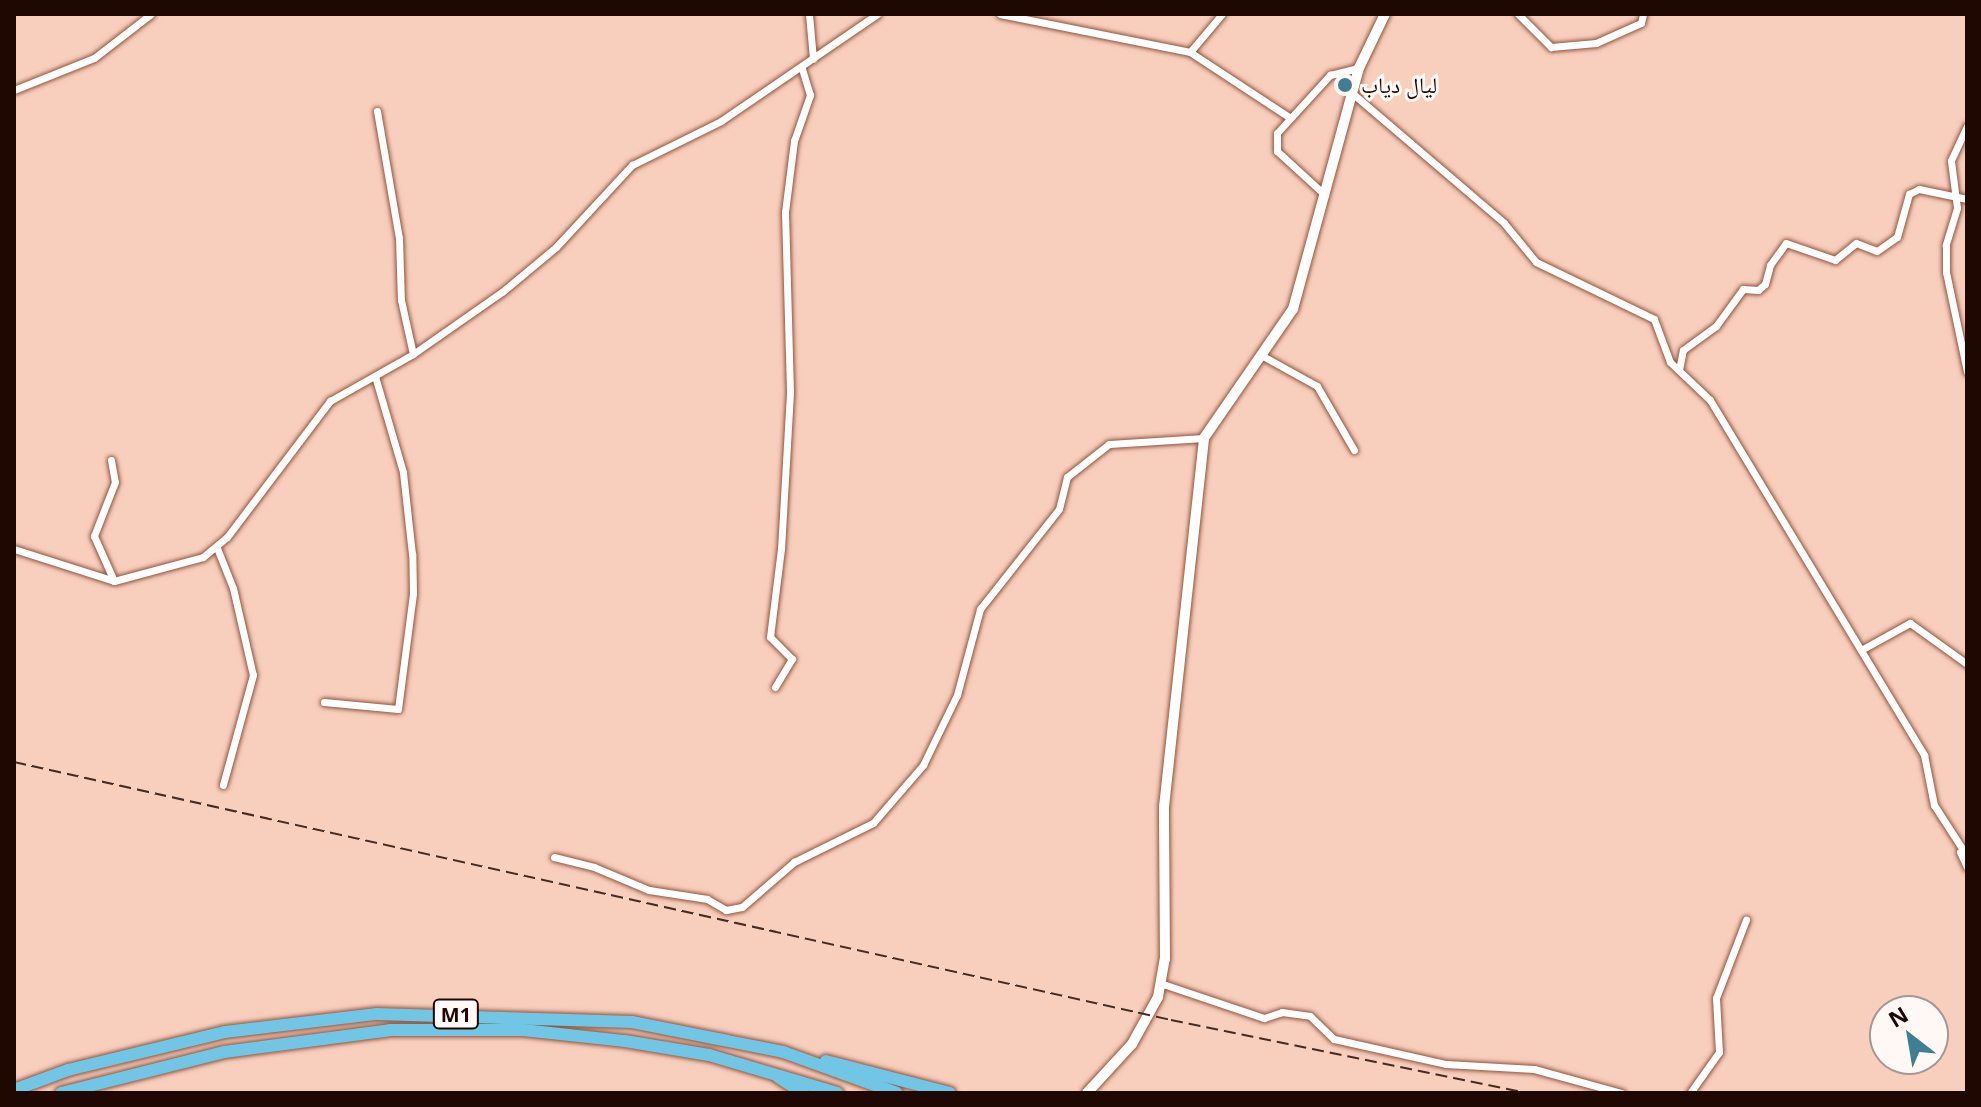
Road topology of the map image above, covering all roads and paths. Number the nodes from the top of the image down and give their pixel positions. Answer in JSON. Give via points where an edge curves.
{"nodes":[{"id":1,"x":151,"y":14,"type":"edge"},
{"id":2,"x":809,"y":14,"type":"edge"},
{"id":3,"x":877,"y":14,"type":"edge"},
{"id":4,"x":1000,"y":14,"type":"edge"},
{"id":5,"x":1222,"y":14,"type":"edge"},
{"id":6,"x":1385,"y":14,"type":"edge"},
{"id":7,"x":1518,"y":14,"type":"edge"},
{"id":8,"x":1643,"y":14,"type":"edge"},
{"id":9,"x":1190,"y":52,"type":"junction"},
{"id":10,"x":813,"y":59,"type":"junction"},
{"id":11,"x":801,"y":66,"type":"junction"},
{"id":12,"x":1359,"y":68,"type":"junction"},
{"id":13,"x":14,"y":90,"type":"edge"},
{"id":14,"x":1352,"y":93,"type":"junction"},
{"id":15,"x":377,"y":111,"type":"dead end"},
{"id":16,"x":1289,"y":117,"type":"junction"},
{"id":17,"x":1967,"y":126,"type":"edge"},
{"id":18,"x":1327,"y":197,"type":"junction"},
{"id":19,"x":1967,"y":199,"type":"edge"},
{"id":20,"x":1955,"y":200,"type":"junction"},
{"id":21,"x":413,"y":354,"type":"junction"},
{"id":22,"x":1261,"y":355,"type":"junction"},
{"id":23,"x":1679,"y":370,"type":"junction"},
{"id":24,"x":1967,"y":372,"type":"edge"},
{"id":25,"x":375,"y":376,"type":"junction"},
{"id":26,"x":1204,"y":438,"type":"junction"},
{"id":27,"x":1354,"y":450,"type":"dead end"},
{"id":28,"x":111,"y":460,"type":"dead end"},
{"id":29,"x":217,"y":548,"type":"junction"},
{"id":30,"x":14,"y":549,"type":"edge"},
{"id":31,"x":114,"y":581,"type":"junction"},
{"id":32,"x":1861,"y":650,"type":"junction"},
{"id":33,"x":1967,"y":664,"type":"edge"},
{"id":34,"x":775,"y":687,"type":"dead end"},
{"id":35,"x":324,"y":702,"type":"dead end"},
{"id":36,"x":223,"y":785,"type":"dead end"},
{"id":37,"x":1958,"y":846,"type":"junction"},
{"id":38,"x":1967,"y":856,"type":"edge"},
{"id":39,"x":554,"y":857,"type":"dead end"},
{"id":40,"x":1967,"y":867,"type":"edge"},
{"id":41,"x":1746,"y":920,"type":"dead end"},
{"id":42,"x":1160,"y":983,"type":"junction"},
{"id":43,"x":783,"y":1052,"type":"junction"},
{"id":44,"x":773,"y":1073,"type":"junction"},
{"id":45,"x":14,"y":1090,"type":"edge"},
{"id":46,"x":61,"y":1093,"type":"edge"},
{"id":47,"x":803,"y":1093,"type":"edge"},
{"id":48,"x":837,"y":1093,"type":"edge"},
{"id":49,"x":897,"y":1093,"type":"edge"},
{"id":50,"x":950,"y":1093,"type":"edge"},
{"id":51,"x":1087,"y":1093,"type":"edge"},
{"id":52,"x":1622,"y":1093,"type":"edge"},
{"id":53,"x":1690,"y":1093,"type":"edge"}],
"edges":[{"from":1,"to":13,"type":"street","via":[[94,58]]},
{"from":2,"to":10,"type":"street"},
{"from":3,"to":10,"type":"street"},
{"from":4,"to":9,"type":"street"},
{"from":5,"to":9,"type":"street"},
{"from":6,"to":12,"type":"street"},
{"from":7,"to":8,"type":"street","via":[[1551,47],[1596,43],[1641,23]]},
{"from":9,"to":16,"type":"street"},
{"from":10,"to":11,"type":"street"},
{"from":11,"to":21,"type":"street","via":[[721,121],[632,165],[556,247]]},
{"from":11,"to":34,"type":"street","via":[[810,95],[794,141],[785,212],[790,391],[770,637],[792,659]]},
{"from":12,"to":14,"type":"street"},
{"from":12,"to":16,"type":"street","via":[[1330,75]]},
{"from":14,"to":18,"type":"street"},
{"from":14,"to":23,"type":"street","via":[[1504,223],[1536,262],[1654,319],[1670,362]]},
{"from":15,"to":21,"type":"street"},
{"from":16,"to":18,"type":"street","via":[[1277,133],[1277,151]]},
{"from":17,"to":20,"type":"street","via":[[1951,161]]},
{"from":18,"to":22,"type":"street","via":[[1293,309]]},
{"from":19,"to":20,"type":"street"},
{"from":20,"to":23,"type":"street","via":[[1919,189],[1909,194],[1897,237],[1877,251],[1856,243],[1835,260],[1786,243],[1770,265],[1765,284],[1758,290],[1743,289],[1716,326],[1683,350]]},
{"from":20,"to":24,"type":"street","via":[[1946,272]]},
{"from":21,"to":25,"type":"street"},
{"from":22,"to":26,"type":"street"},
{"from":22,"to":27,"type":"street","via":[[1317,386]]},
{"from":23,"to":32,"type":"street","via":[[1710,400]]},
{"from":25,"to":29,"type":"street","via":[[317,413]]},
{"from":25,"to":35,"type":"street","via":[[403,472],[412,554],[413,593],[398,709]]},
{"from":26,"to":39,"type":"street","via":[[1109,444],[1067,477],[1059,509],[980,609],[957,695],[923,765],[873,823],[794,862],[742,907],[726,910],[707,899],[649,890]]},
{"from":26,"to":42,"type":"street","via":[[1164,807]]},
{"from":28,"to":31,"type":"street","via":[[115,482],[94,536]]},
{"from":29,"to":31,"type":"street","via":[[185,566]]},
{"from":29,"to":36,"type":"street","via":[[233,588],[253,675]]},
{"from":30,"to":31,"type":"street"},
{"from":32,"to":33,"type":"street","via":[[1910,623]]},
{"from":32,"to":37,"type":"street","via":[[1924,755],[1934,805]]},
{"from":37,"to":38,"type":"street"},
{"from":37,"to":40,"type":"street"},
{"from":41,"to":53,"type":"street","via":[[1716,998],[1719,1052]]},
{"from":42,"to":51,"type":"street","via":[[1132,1044]]},
{"from":42,"to":52,"type":"street","via":[[1264,1018],[1282,1012],[1310,1016],[1334,1039],[1446,1064],[1534,1069]]},
{"from":43,"to":45,"type":"highway","number":"M1","via":[[632,1022],[377,1014],[225,1032],[68,1070]]},
{"from":43,"to":49,"type":"highway","number":"M1"},
{"from":43,"to":50,"type":"highway"},
{"from":44,"to":46,"type":"highway","number":"M1","via":[[625,1041],[523,1030],[390,1030],[224,1052]]},
{"from":44,"to":47,"type":"highway"},
{"from":44,"to":48,"type":"highway","number":"M1"}]}
